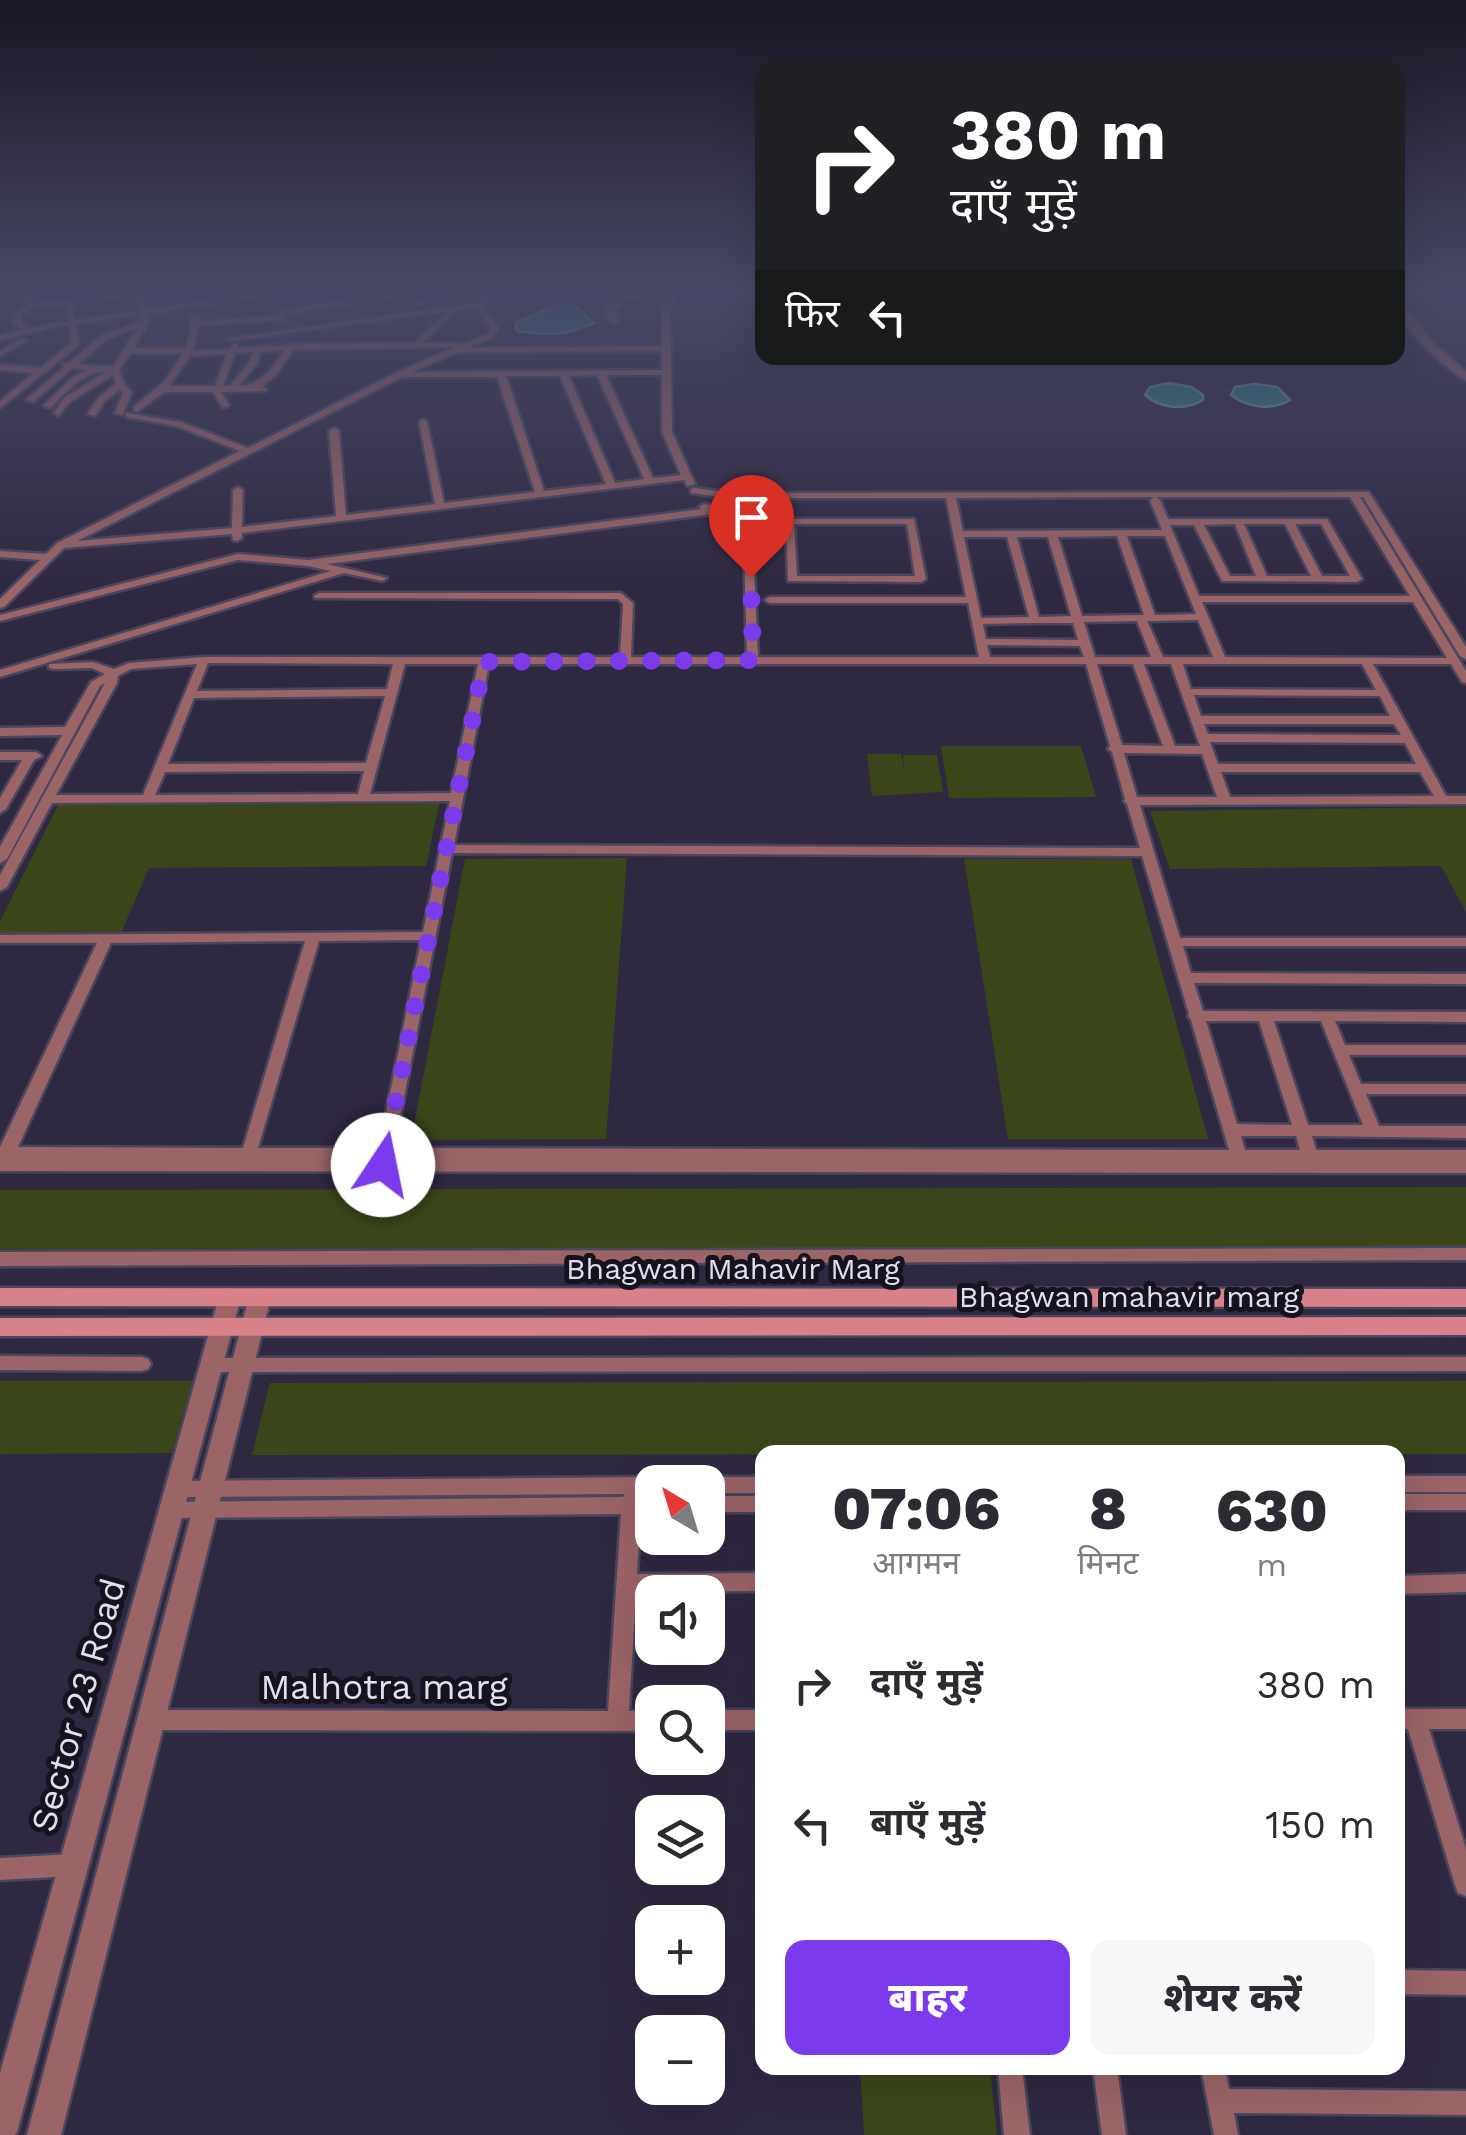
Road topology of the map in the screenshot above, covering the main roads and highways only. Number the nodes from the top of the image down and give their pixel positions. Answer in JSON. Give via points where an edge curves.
{"nodes":[{"id":1,"x":0,"y":1297,"type":"edge"},
{"id":2,"x":1289,"y":1298,"type":"junction"},
{"id":3,"x":1466,"y":1298,"type":"edge"},
{"id":4,"x":1299,"y":1326,"type":"junction"},
{"id":5,"x":1466,"y":1326,"type":"edge"},
{"id":6,"x":0,"y":1327,"type":"edge"}],
"edges":[{"from":1,"to":2,"type":"main road","name":"Bhagwan Mahavir Marg"},
{"from":2,"to":3,"type":"main road","name":"Bhagwan Mahavir Marg"},
{"from":2,"to":4,"type":"main road"},
{"from":4,"to":5,"type":"main road","name":"Bhagwan mahavir marg"},
{"from":4,"to":6,"type":"main road","name":"Bhagwan mahavir marg"}]}
